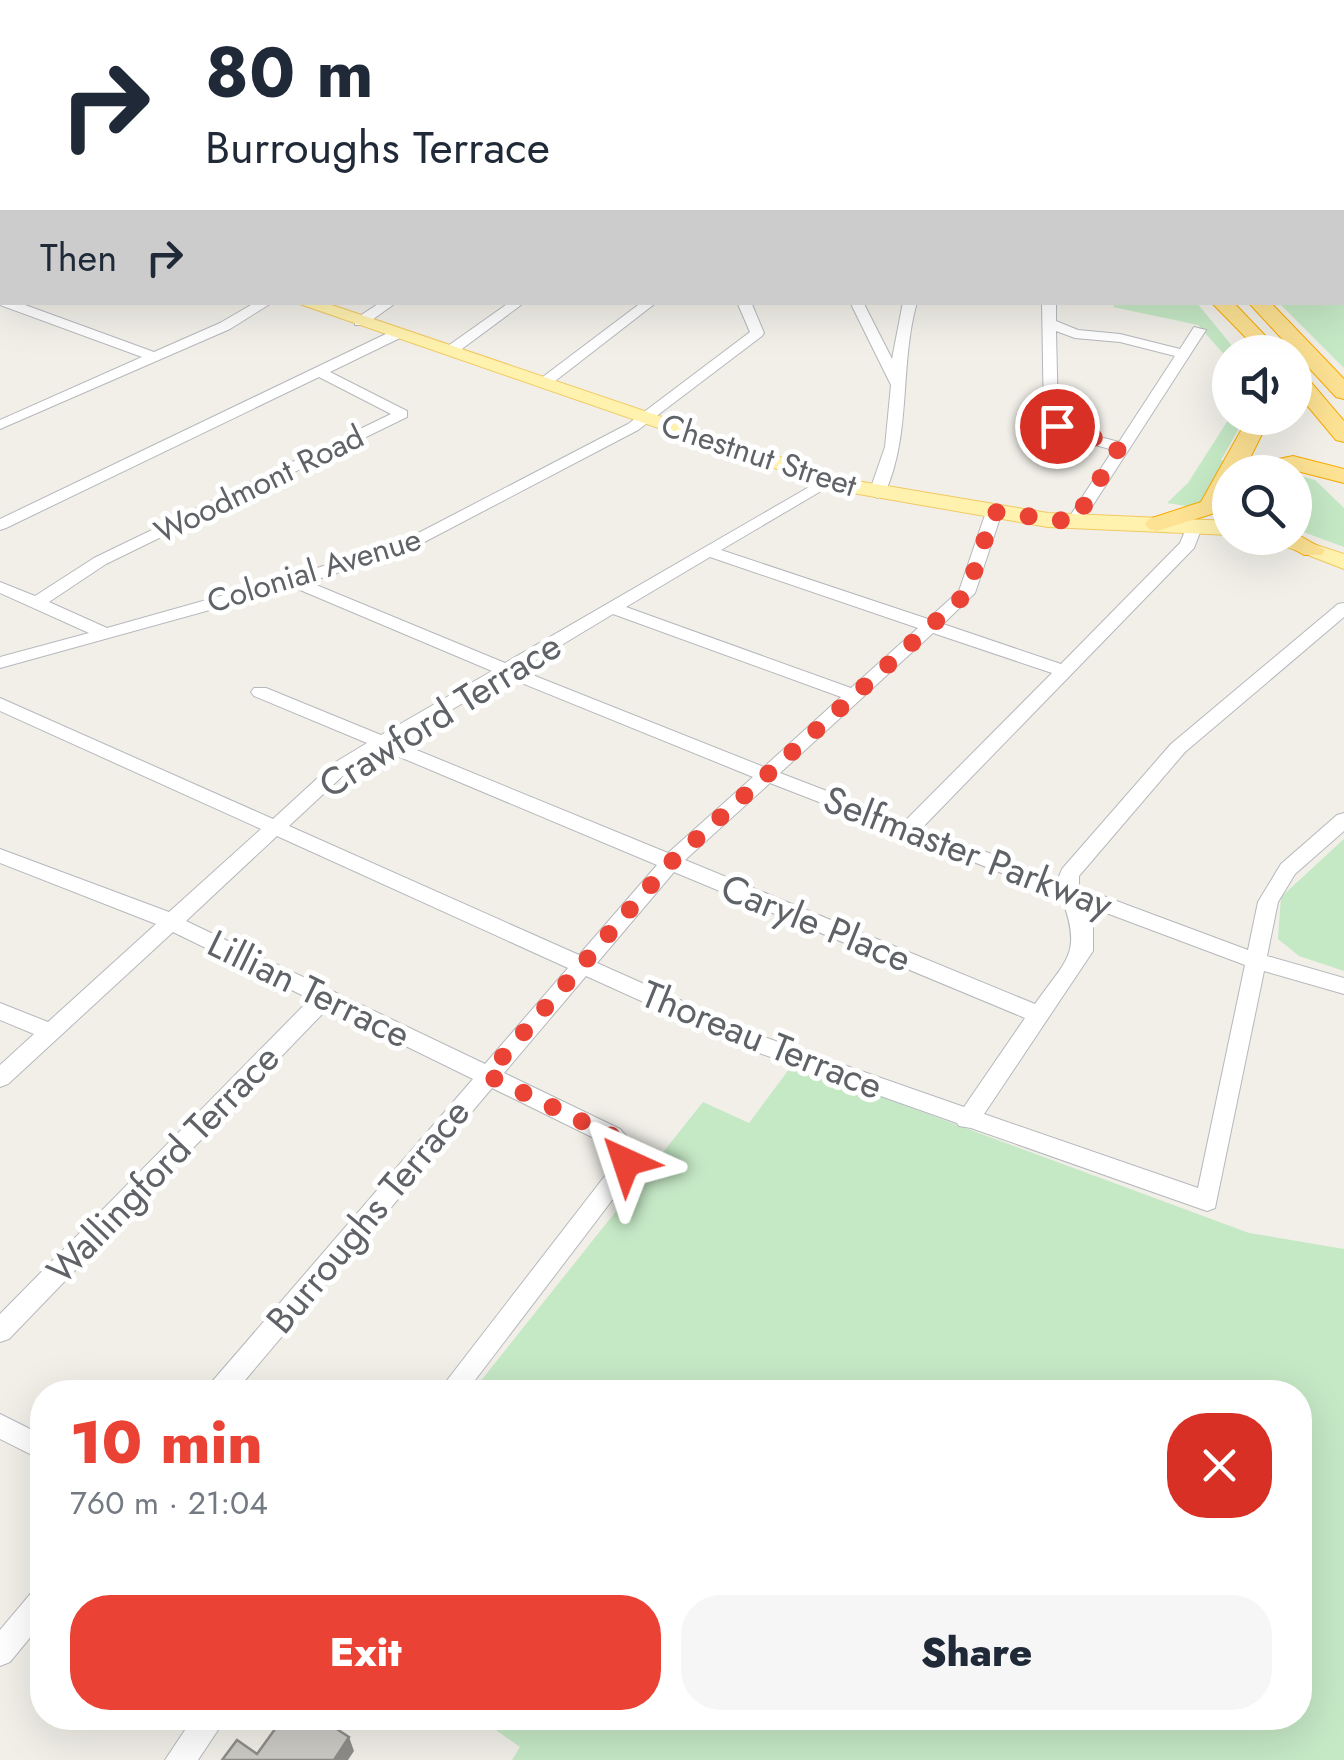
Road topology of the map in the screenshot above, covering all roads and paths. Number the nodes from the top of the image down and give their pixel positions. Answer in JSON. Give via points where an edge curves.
{"nodes":[{"id":1,"x":10,"y":305,"type":"edge"},
{"id":2,"x":261,"y":305,"type":"edge"},
{"id":3,"x":312,"y":305,"type":"edge"},
{"id":4,"x":386,"y":305,"type":"edge"},
{"id":5,"x":515,"y":305,"type":"edge"},
{"id":6,"x":642,"y":305,"type":"edge"},
{"id":7,"x":745,"y":305,"type":"edge"},
{"id":8,"x":858,"y":305,"type":"edge"},
{"id":9,"x":910,"y":305,"type":"edge"},
{"id":10,"x":1049,"y":305,"type":"edge"},
{"id":11,"x":1214,"y":305,"type":"edge"},
{"id":12,"x":1225,"y":305,"type":"edge"},
{"id":13,"x":1261,"y":305,"type":"edge"},
{"id":14,"x":1261,"y":305,"type":"edge"},
{"id":15,"x":360,"y":322,"type":"junction"},
{"id":16,"x":1048,"y":322,"type":"junction"},
{"id":17,"x":1199,"y":330,"type":"dead end"},
{"id":18,"x":397,"y":334,"type":"junction"},
{"id":19,"x":1239,"y":335,"type":"edge"},
{"id":20,"x":1254,"y":335,"type":"edge"},
{"id":21,"x":1094,"y":336,"type":"junction"},
{"id":22,"x":450,"y":351,"type":"junction"},
{"id":23,"x":1182,"y":354,"type":"junction"},
{"id":24,"x":154,"y":358,"type":"junction"},
{"id":25,"x":1048,"y":363,"type":"junction"},
{"id":26,"x":318,"y":371,"type":"junction"},
{"id":27,"x":1344,"y":376,"type":"edge"},
{"id":28,"x":545,"y":382,"type":"junction"},
{"id":29,"x":898,"y":384,"type":"junction"},
{"id":30,"x":1344,"y":392,"type":"edge"},
{"id":31,"x":1312,"y":398,"type":"edge"},
{"id":32,"x":645,"y":417,"type":"junction"},
{"id":33,"x":0,"y":425,"type":"edge"},
{"id":34,"x":1344,"y":435,"type":"edge"},
{"id":35,"x":1120,"y":446,"type":"junction"},
{"id":36,"x":1312,"y":467,"type":"edge"},
{"id":37,"x":1344,"y":476,"type":"edge"},
{"id":38,"x":828,"y":481,"type":"junction"},
{"id":39,"x":877,"y":493,"type":"junction"},
{"id":40,"x":1212,"y":504,"type":"edge"},
{"id":41,"x":994,"y":512,"type":"junction"},
{"id":42,"x":1212,"y":515,"type":"edge"},
{"id":43,"x":1074,"y":522,"type":"junction"},
{"id":44,"x":0,"y":524,"type":"edge"},
{"id":45,"x":1157,"y":524,"type":"junction"},
{"id":46,"x":1195,"y":524,"type":"junction"},
{"id":47,"x":1212,"y":526,"type":"edge"},
{"id":48,"x":1313,"y":550,"type":"edge"},
{"id":49,"x":710,"y":552,"type":"junction"},
{"id":50,"x":1344,"y":562,"type":"edge"},
{"id":51,"x":294,"y":581,"type":"junction"},
{"id":52,"x":0,"y":587,"type":"edge"},
{"id":53,"x":36,"y":603,"type":"junction"},
{"id":54,"x":612,"y":608,"type":"junction"},
{"id":55,"x":1344,"y":608,"type":"edge"},
{"id":56,"x":931,"y":626,"type":"junction"},
{"id":57,"x":102,"y":632,"type":"junction"},
{"id":58,"x":0,"y":663,"type":"edge"},
{"id":59,"x":1064,"y":670,"type":"junction"},
{"id":60,"x":505,"y":672,"type":"junction"},
{"id":61,"x":260,"y":692,"type":"dead end"},
{"id":62,"x":855,"y":696,"type":"junction"},
{"id":63,"x":0,"y":704,"type":"edge"},
{"id":64,"x":382,"y":743,"type":"junction"},
{"id":65,"x":767,"y":776,"type":"junction"},
{"id":66,"x":1344,"y":820,"type":"edge"},
{"id":67,"x":275,"y":828,"type":"junction"},
{"id":68,"x":908,"y":830,"type":"junction"},
{"id":69,"x":0,"y":856,"type":"edge"},
{"id":70,"x":670,"y":863,"type":"junction"},
{"id":71,"x":1068,"y":890,"type":"junction"},
{"id":72,"x":171,"y":922,"type":"junction"},
{"id":73,"x":1254,"y":961,"type":"junction"},
{"id":74,"x":583,"y":966,"type":"junction"},
{"id":75,"x":1344,"y":986,"type":"edge"},
{"id":76,"x":326,"y":997,"type":"junction"},
{"id":77,"x":0,"y":1012,"type":"edge"},
{"id":78,"x":1041,"y":1016,"type":"junction"},
{"id":79,"x":51,"y":1032,"type":"junction"},
{"id":80,"x":487,"y":1075,"type":"junction"},
{"id":81,"x":0,"y":1078,"type":"edge"},
{"id":82,"x":967,"y":1120,"type":"junction"},
{"id":83,"x":0,"y":1331,"type":"edge"},
{"id":84,"x":229,"y":1380,"type":"edge"},
{"id":85,"x":460,"y":1380,"type":"edge"},
{"id":86,"x":0,"y":1426,"type":"edge"},
{"id":87,"x":30,"y":1442,"type":"edge"},
{"id":88,"x":30,"y":1616,"type":"edge"},
{"id":89,"x":0,"y":1652,"type":"edge"},
{"id":90,"x":202,"y":1730,"type":"edge"},
{"id":91,"x":180,"y":1760,"type":"edge"}],
"edges":[{"from":1,"to":24,"type":"street"},
{"from":2,"to":24,"type":"street"},
{"from":3,"to":15,"type":"main road","name":"Chestnut Street"},
{"from":4,"to":15,"type":"street"},
{"from":5,"to":22,"type":"street"},
{"from":6,"to":28,"type":"street"},
{"from":7,"to":32,"type":"street","name":"Colonial Avenue","via":[[757,332]]},
{"from":8,"to":29,"type":"street"},
{"from":9,"to":29,"type":"street"},
{"from":10,"to":16,"type":"street"},
{"from":11,"to":19,"type":"highway"},
{"from":12,"to":20,"type":"highway"},
{"from":13,"to":27,"type":"highway"},
{"from":14,"to":30,"type":"highway"},
{"from":15,"to":18,"type":"main road","name":"Chestnut Street"},
{"from":16,"to":21,"type":"street"},
{"from":16,"to":25,"type":"street"},
{"from":17,"to":23,"type":"street"},
{"from":18,"to":22,"type":"main road","name":"Chestnut Street"},
{"from":18,"to":26,"type":"street"},
{"from":21,"to":23,"type":"street"},
{"from":21,"to":25,"type":"street","via":[[1067,346]]},
{"from":22,"to":28,"type":"main road","name":"Chestnut Street"},
{"from":23,"to":35,"type":"street"},
{"from":24,"to":33,"type":"street"},
{"from":25,"to":35,"type":"street","via":[[1053,422]]},
{"from":26,"to":44,"type":"street"},
{"from":26,"to":53,"type":"street","name":"Woodmont Road","via":[[402,414],[100,561]]},
{"from":28,"to":32,"type":"main road","name":"Chestnut Street"},
{"from":29,"to":39,"type":"street","via":[[892,455]]},
{"from":31,"to":34,"type":"highway"},
{"from":32,"to":38,"type":"main road","name":"Chestnut Street"},
{"from":32,"to":51,"type":"street","name":"Colonial Avenue","via":[[464,518],[366,560]]},
{"from":35,"to":43,"type":"street"},
{"from":36,"to":37,"type":"highway"},
{"from":38,"to":39,"type":"main road","name":"Chestnut Street"},
{"from":38,"to":49,"type":"street","name":"Crawford Terrace"},
{"from":39,"to":41,"type":"main road","name":"Chestnut Street"},
{"from":40,"to":45,"type":"highway"},
{"from":41,"to":43,"type":"main road","name":"Chestnut Street"},
{"from":41,"to":56,"type":"street","name":"Burroughs Terrace","via":[[970,588]]},
{"from":42,"to":46,"type":"highway"},
{"from":43,"to":45,"type":"main road","name":"Chestnut Street"},
{"from":45,"to":46,"type":"main road","name":"Chestnut Street"},
{"from":46,"to":47,"type":"main road","name":"Chestnut Street"},
{"from":46,"to":59,"type":"street","via":[[1188,545]]},
{"from":48,"to":50,"type":"main road"},
{"from":49,"to":54,"type":"street","name":"Crawford Terrace"},
{"from":49,"to":56,"type":"street"},
{"from":51,"to":57,"type":"street","name":"Colonial Avenue"},
{"from":51,"to":60,"type":"street","name":"Selfmaster Parkway"},
{"from":52,"to":53,"type":"street"},
{"from":53,"to":57,"type":"street"},
{"from":54,"to":60,"type":"street","name":"Crawford Terrace"},
{"from":54,"to":62,"type":"street"},
{"from":55,"to":71,"type":"street","via":[[1178,748],[1069,874]]},
{"from":56,"to":59,"type":"street"},
{"from":56,"to":62,"type":"street","name":"Burroughs Terrace"},
{"from":57,"to":58,"type":"street","name":"Colonial Avenue"},
{"from":59,"to":68,"type":"street"},
{"from":60,"to":64,"type":"street","name":"Crawford Terrace"},
{"from":60,"to":65,"type":"street","name":"Selfmaster Parkway"},
{"from":61,"to":64,"type":"street","name":"Caryle Place"},
{"from":62,"to":65,"type":"street","name":"Burroughs Terrace"},
{"from":63,"to":67,"type":"street","name":"Thoreau Terrace"},
{"from":64,"to":67,"type":"street","name":"Crawford Terrace","via":[[338,770]]},
{"from":64,"to":70,"type":"street","name":"Caryle Place"},
{"from":65,"to":68,"type":"street","name":"Selfmaster Parkway"},
{"from":65,"to":70,"type":"street","name":"Burroughs Terrace"},
{"from":66,"to":73,"type":"street","via":[[1276,886]]},
{"from":67,"to":72,"type":"street","name":"Crawford Terrace"},
{"from":67,"to":74,"type":"street","name":"Thoreau Terrace"},
{"from":68,"to":71,"type":"street","name":"Selfmaster Parkway"},
{"from":69,"to":72,"type":"street","name":"Lillian Terrace"},
{"from":70,"to":74,"type":"street","name":"Burroughs Terrace"},
{"from":70,"to":78,"type":"street","name":"Caryle Place"},
{"from":71,"to":73,"type":"street","name":"Selfmaster Parkway"},
{"from":71,"to":78,"type":"street","via":[[1082,912],[1083,951]]},
{"from":72,"to":76,"type":"street","name":"Lillian Terrace"},
{"from":72,"to":79,"type":"street","name":"Crawford Terrace"},
{"from":73,"to":75,"type":"street","name":"Selfmaster Parkway"},
{"from":73,"to":82,"type":"street","name":"Thoreau Terrace","via":[[1207,1201]]},
{"from":74,"to":80,"type":"street","name":"Burroughs Terrace"},
{"from":74,"to":82,"type":"street","name":"Thoreau Terrace","via":[[752,1042]]},
{"from":76,"to":80,"type":"street","name":"Lillian Terrace"},
{"from":76,"to":83,"type":"street","name":"Wallingford Terrace"},
{"from":77,"to":79,"type":"street"},
{"from":78,"to":82,"type":"street"},
{"from":79,"to":81,"type":"street","name":"Crawford Terrace"},
{"from":80,"to":84,"type":"street","name":"Burroughs Terrace"},
{"from":80,"to":85,"type":"street","name":"Lillian Terrace","via":[[612,1136],[626,1154],[623,1170]]},
{"from":86,"to":87,"type":"street"},
{"from":88,"to":89,"type":"street"},
{"from":90,"to":91,"type":"street"}]}
